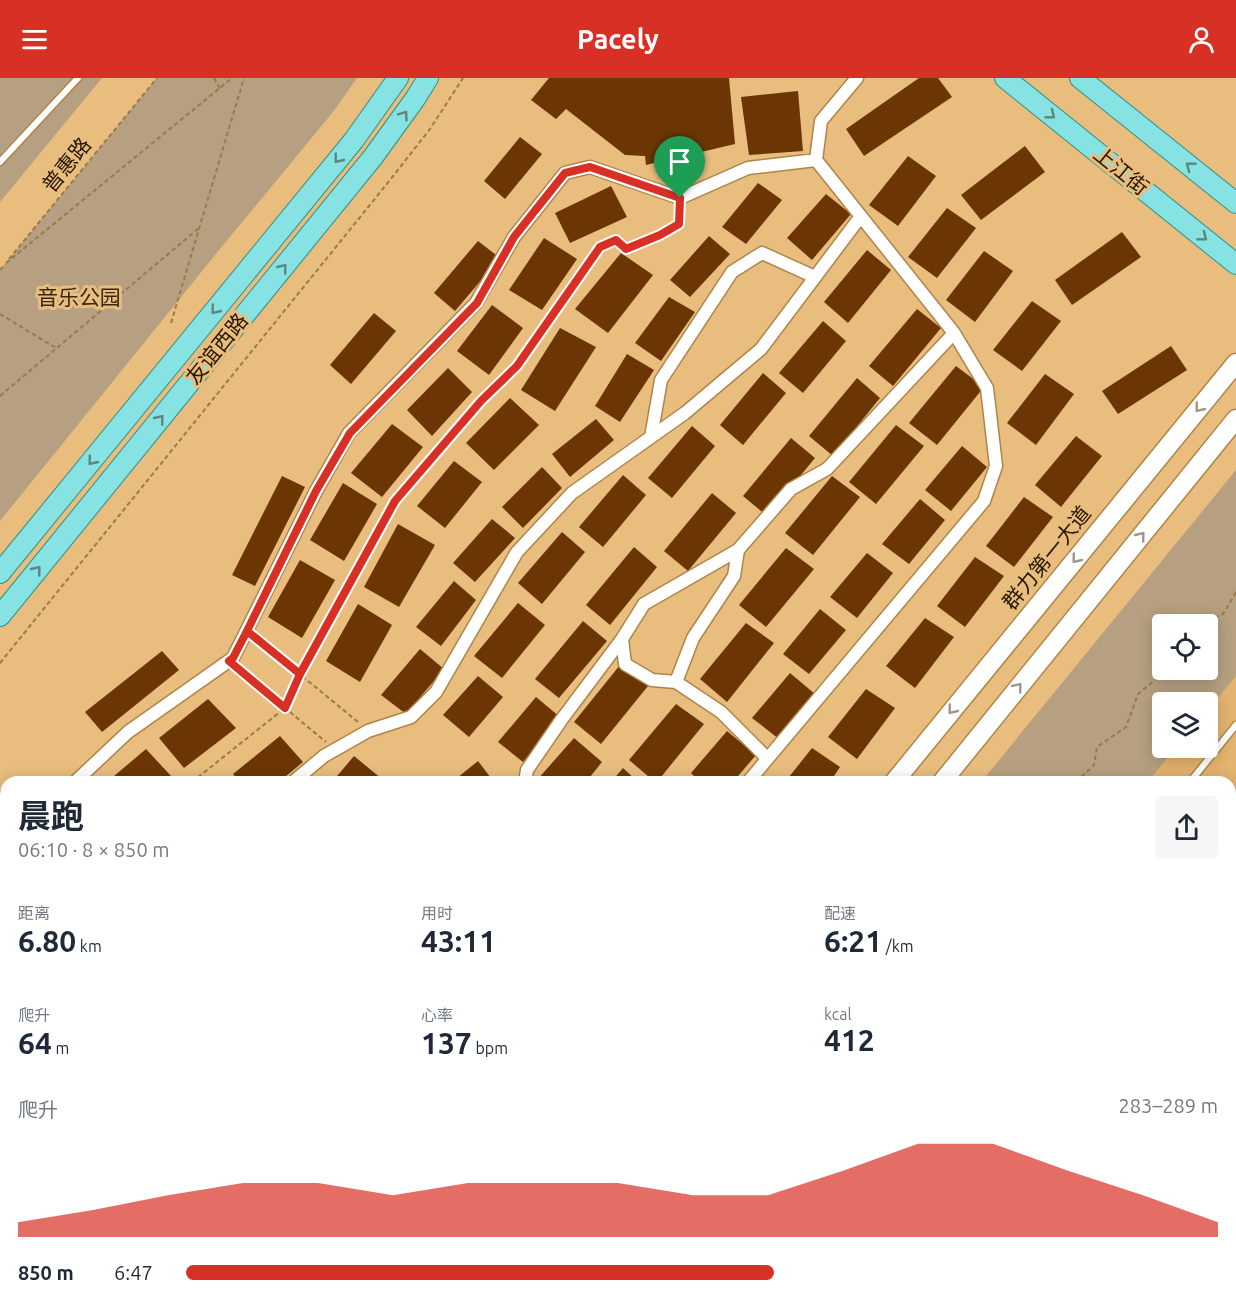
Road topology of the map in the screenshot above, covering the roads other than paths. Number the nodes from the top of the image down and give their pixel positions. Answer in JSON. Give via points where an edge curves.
{"nodes":[{"id":1,"x":78,"y":78,"type":"edge"},
{"id":2,"x":398,"y":78,"type":"edge"},
{"id":3,"x":428,"y":78,"type":"edge"},
{"id":4,"x":857,"y":78,"type":"edge"},
{"id":5,"x":1005,"y":78,"type":"edge"},
{"id":6,"x":1080,"y":78,"type":"edge"},
{"id":7,"x":816,"y":160,"type":"junction"},
{"id":8,"x":0,"y":162,"type":"edge"},
{"id":9,"x":1217,"y":187,"type":"junction"},
{"id":10,"x":1236,"y":194,"type":"edge"},
{"id":11,"x":1236,"y":203,"type":"edge"},
{"id":12,"x":861,"y":216,"type":"junction"},
{"id":13,"x":1236,"y":264,"type":"edge"},
{"id":14,"x":815,"y":277,"type":"junction"},
{"id":15,"x":954,"y":333,"type":"junction"},
{"id":16,"x":1236,"y":363,"type":"edge"},
{"id":17,"x":1236,"y":419,"type":"edge"},
{"id":18,"x":651,"y":437,"type":"junction"},
{"id":19,"x":738,"y":550,"type":"junction"},
{"id":20,"x":0,"y":573,"type":"edge"},
{"id":21,"x":0,"y":615,"type":"edge"},
{"id":22,"x":622,"y":639,"type":"junction"},
{"id":23,"x":676,"y":682,"type":"junction"},
{"id":24,"x":1236,"y":725,"type":"edge"},
{"id":25,"x":767,"y":758,"type":"junction"},
{"id":26,"x":81,"y":776,"type":"edge"},
{"id":27,"x":300,"y":776,"type":"edge"},
{"id":28,"x":526,"y":776,"type":"edge"},
{"id":29,"x":753,"y":776,"type":"edge"},
{"id":30,"x":899,"y":776,"type":"edge"},
{"id":31,"x":947,"y":776,"type":"edge"},
{"id":32,"x":1195,"y":776,"type":"edge"}],
"edges":[{"from":1,"to":8,"type":"lane"},
{"from":2,"to":20,"type":"main road","name":"友谊西路","one_way":true,"via":[[354,140]]},
{"from":21,"to":3,"type":"main road","name":"友谊西路","one_way":true,"via":[[373,157]]},
{"from":4,"to":7,"type":"street","via":[[821,120]]},
{"from":5,"to":13,"type":"main road","name":"上江街","one_way":true},
{"from":9,"to":6,"type":"main road","one_way":true},
{"from":7,"to":12,"type":"street"},
{"from":7,"to":26,"type":"street","via":[[748,168],[680,198],[590,167],[565,173],[514,237],[477,303],[350,433],[316,491],[233,658],[128,732]]},
{"from":9,"to":10,"type":"main road"},
{"from":9,"to":11,"type":"main road"},
{"from":12,"to":14,"type":"street"},
{"from":12,"to":15,"type":"street"},
{"from":14,"to":18,"type":"street","via":[[761,349]]},
{"from":14,"to":18,"type":"street","via":[[762,253],[732,272],[661,380]]},
{"from":15,"to":19,"type":"street","via":[[827,469],[791,489]]},
{"from":15,"to":25,"type":"street","via":[[987,388],[996,466],[984,501]]},
{"from":16,"to":30,"type":"main road","name":"群力第一大道","one_way":true},
{"from":31,"to":17,"type":"main road","one_way":true},
{"from":18,"to":27,"type":"street","via":[[572,494],[517,552],[436,692],[411,717],[368,731],[324,756]]},
{"from":19,"to":22,"type":"street","via":[[645,604]]},
{"from":19,"to":23,"type":"street","via":[[734,576],[693,638]]},
{"from":22,"to":23,"type":"street","via":[[625,664],[652,680]]},
{"from":22,"to":28,"type":"street","via":[[562,718]]},
{"from":23,"to":25,"type":"street","via":[[721,712]]},
{"from":24,"to":32,"type":"lane"},
{"from":25,"to":29,"type":"street"}]}
